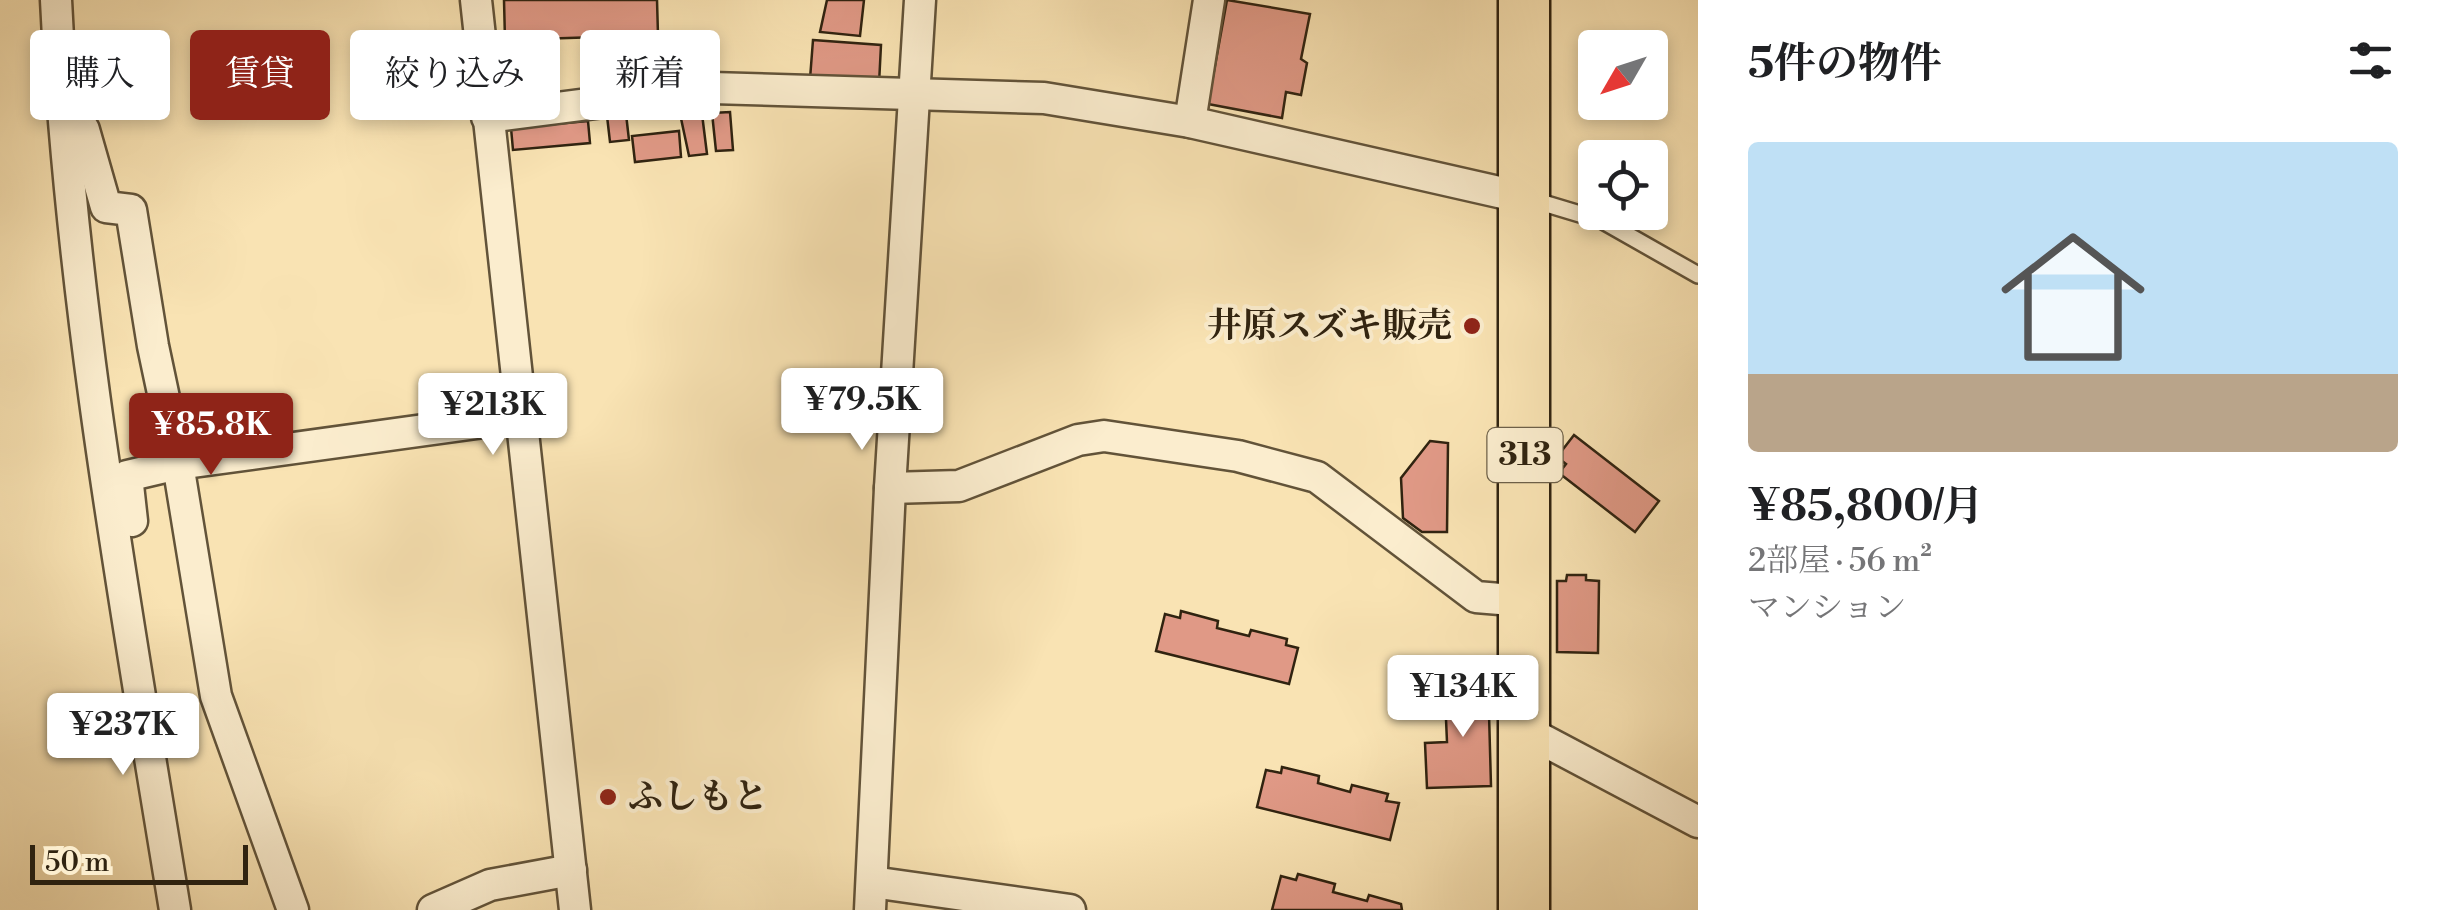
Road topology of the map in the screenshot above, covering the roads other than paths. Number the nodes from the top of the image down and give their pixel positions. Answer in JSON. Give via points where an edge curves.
{"nodes":[{"id":1,"x":56,"y":0,"type":"edge"},
{"id":2,"x":476,"y":0,"type":"edge"},
{"id":3,"x":920,"y":0,"type":"edge"},
{"id":4,"x":1209,"y":0,"type":"edge"},
{"id":5,"x":1524,"y":0,"type":"edge"},
{"id":6,"x":57,"y":30,"type":"edge"},
{"id":7,"x":479,"y":30,"type":"edge"},
{"id":8,"x":914,"y":95,"type":"junction"},
{"id":9,"x":560,"y":108,"type":"edge"},
{"id":10,"x":64,"y":120,"type":"edge"},
{"id":11,"x":78,"y":120,"type":"edge"},
{"id":12,"x":487,"y":120,"type":"edge"},
{"id":13,"x":1190,"y":122,"type":"junction"},
{"id":14,"x":1525,"y":198,"type":"junction"},
{"id":15,"x":1698,"y":275,"type":"edge"},
{"id":16,"x":519,"y":417,"type":"junction"},
{"id":17,"x":178,"y":464,"type":"junction"},
{"id":18,"x":890,"y":488,"type":"junction"},
{"id":19,"x":1524,"y":601,"type":"junction"},
{"id":20,"x":131,"y":636,"type":"junction"},
{"id":21,"x":1526,"y":732,"type":"junction"},
{"id":22,"x":1698,"y":822,"type":"edge"},
{"id":23,"x":571,"y":870,"type":"junction"},
{"id":24,"x":871,"y":896,"type":"edge"},
{"id":25,"x":175,"y":910,"type":"edge"},
{"id":26,"x":293,"y":910,"type":"edge"},
{"id":27,"x":433,"y":910,"type":"edge"},
{"id":28,"x":575,"y":910,"type":"edge"},
{"id":29,"x":1070,"y":910,"type":"edge"},
{"id":30,"x":1524,"y":910,"type":"edge"}],
"edges":[{"from":1,"to":6,"type":"street"},
{"from":2,"to":7,"type":"street"},
{"from":3,"to":8,"type":"street"},
{"from":4,"to":13,"type":"street"},
{"from":5,"to":14,"type":"highway","number":"313"},
{"from":8,"to":9,"type":"street","via":[[712,88]]},
{"from":8,"to":13,"type":"street","via":[[1044,98]]},
{"from":8,"to":18,"type":"street"},
{"from":10,"to":20,"type":"street","via":[[101,451]]},
{"from":11,"to":17,"type":"street","via":[[106,206],[131,210]]},
{"from":12,"to":16,"type":"street"},
{"from":13,"to":14,"type":"street"},
{"from":14,"to":15,"type":"lane","via":[[1603,220]]},
{"from":14,"to":19,"type":"highway","number":"313"},
{"from":16,"to":17,"type":"street"},
{"from":16,"to":23,"type":"street"},
{"from":17,"to":20,"type":"street","via":[[127,476],[143,607]]},
{"from":17,"to":26,"type":"street","via":[[216,696]]},
{"from":18,"to":19,"type":"street","via":[[971,483],[1104,436],[1238,456],[1317,476],[1476,597]]},
{"from":18,"to":24,"type":"street"},
{"from":19,"to":21,"type":"highway","number":"313"},
{"from":20,"to":25,"type":"street"},
{"from":21,"to":22,"type":"street"},
{"from":21,"to":30,"type":"highway","number":"313"},
{"from":23,"to":27,"type":"street","via":[[490,885]]},
{"from":23,"to":28,"type":"street"},
{"from":24,"to":29,"type":"street"}]}
